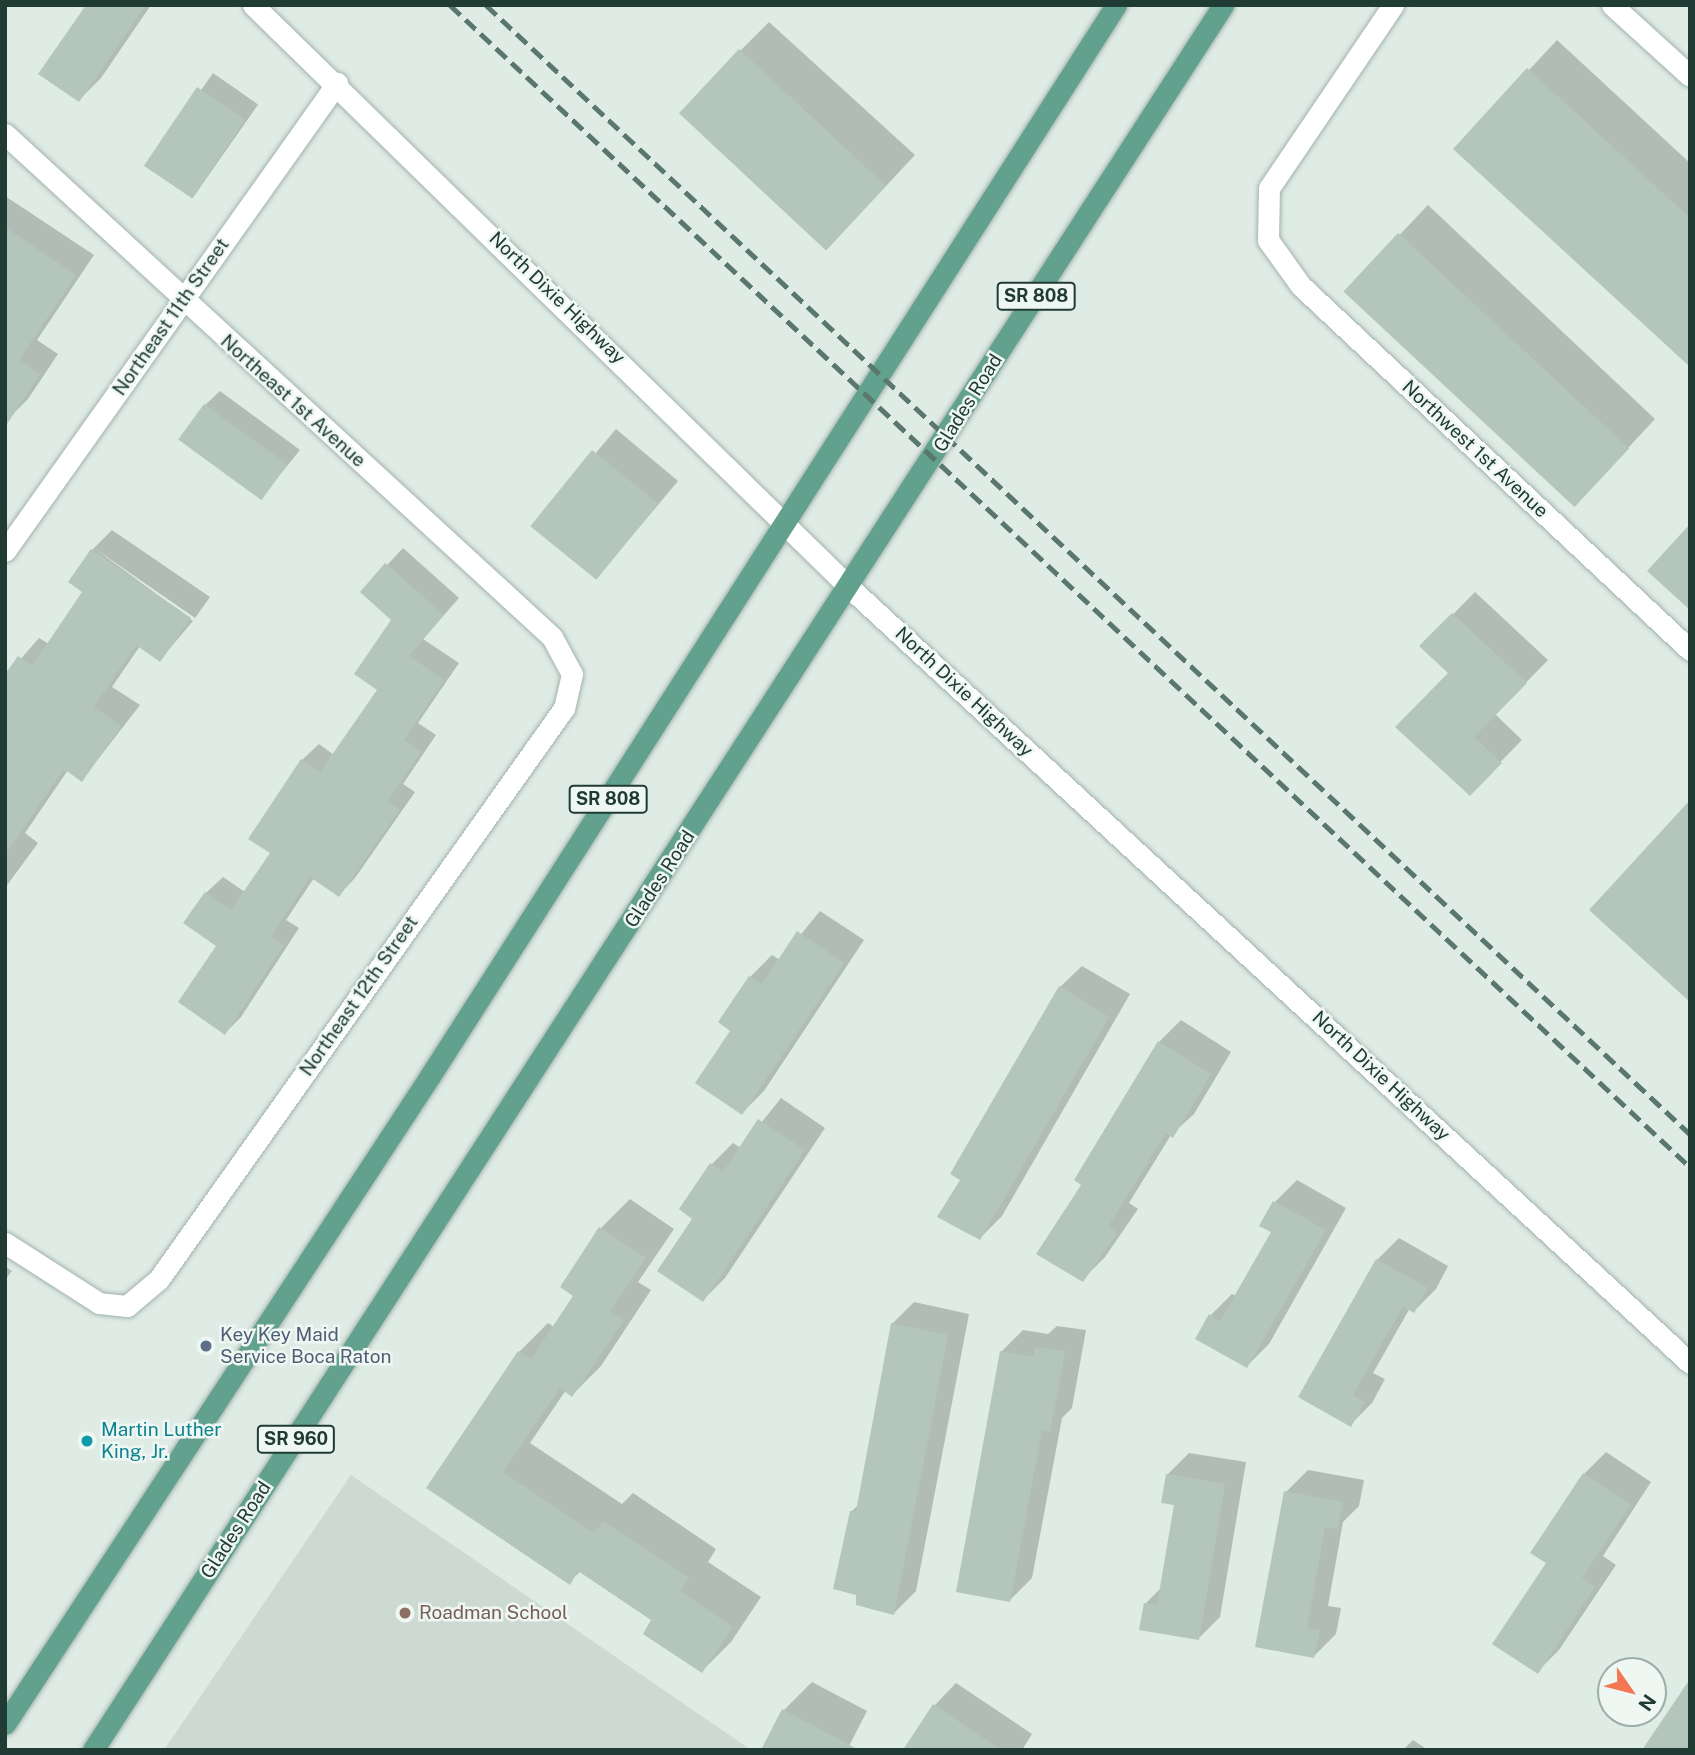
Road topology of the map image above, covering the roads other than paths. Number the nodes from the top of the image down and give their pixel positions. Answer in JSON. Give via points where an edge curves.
{"nodes":[{"id":1,"x":253,"y":5,"type":"edge"},
{"id":2,"x":1116,"y":5,"type":"edge"},
{"id":3,"x":1223,"y":5,"type":"edge"},
{"id":4,"x":1393,"y":5,"type":"edge"},
{"id":5,"x":1612,"y":5,"type":"edge"},
{"id":6,"x":1690,"y":76,"type":"edge"},
{"id":7,"x":337,"y":83,"type":"junction"},
{"id":8,"x":5,"y":134,"type":"edge"},
{"id":9,"x":182,"y":301,"type":"junction"},
{"id":10,"x":786,"y":522,"type":"junction"},
{"id":11,"x":5,"y":551,"type":"edge"},
{"id":12,"x":849,"y":587,"type":"junction"},
{"id":13,"x":1690,"y":650,"type":"edge"},
{"id":14,"x":572,"y":674,"type":"joint"},
{"id":15,"x":499,"y":1127,"type":"joint"},
{"id":16,"x":5,"y":1243,"type":"edge"},
{"id":17,"x":1690,"y":1363,"type":"edge"},
{"id":18,"x":5,"y":1724,"type":"edge"},
{"id":19,"x":93,"y":1750,"type":"edge"}],
"edges":[{"from":1,"to":7,"type":"street","name":"North Dixie Highway"},
{"from":2,"to":10,"type":"main road","number":"SR 808"},
{"from":3,"to":12,"type":"main road","name":"Glades Road","number":"SR 808"},
{"from":4,"to":13,"type":"street","name":"Northwest 1st Avenue","via":[[1269,188],[1268,240],[1301,286]]},
{"from":5,"to":6,"type":"street"},
{"from":7,"to":9,"type":"street","name":"Northeast 11th Street"},
{"from":7,"to":10,"type":"street","name":"North Dixie Highway"},
{"from":8,"to":9,"type":"street","name":"Northeast 1st Avenue"},
{"from":9,"to":11,"type":"street","name":"Northeast 11th Street"},
{"from":9,"to":14,"type":"street","name":"Northeast 1st Avenue","via":[[552,637]]},
{"from":10,"to":12,"type":"street","name":"North Dixie Highway"},
{"from":10,"to":18,"type":"main road","number":"SR 808"},
{"from":12,"to":15,"type":"main road","name":"Glades Road","number":"SR 808"},
{"from":12,"to":17,"type":"street","name":"North Dixie Highway"},
{"from":14,"to":16,"type":"street","name":"Northeast 12th Street","via":[[564,708],[159,1279],[127,1306],[99,1303]]},
{"from":15,"to":19,"type":"main road","name":"Glades Road","number":"SR 960"}]}
